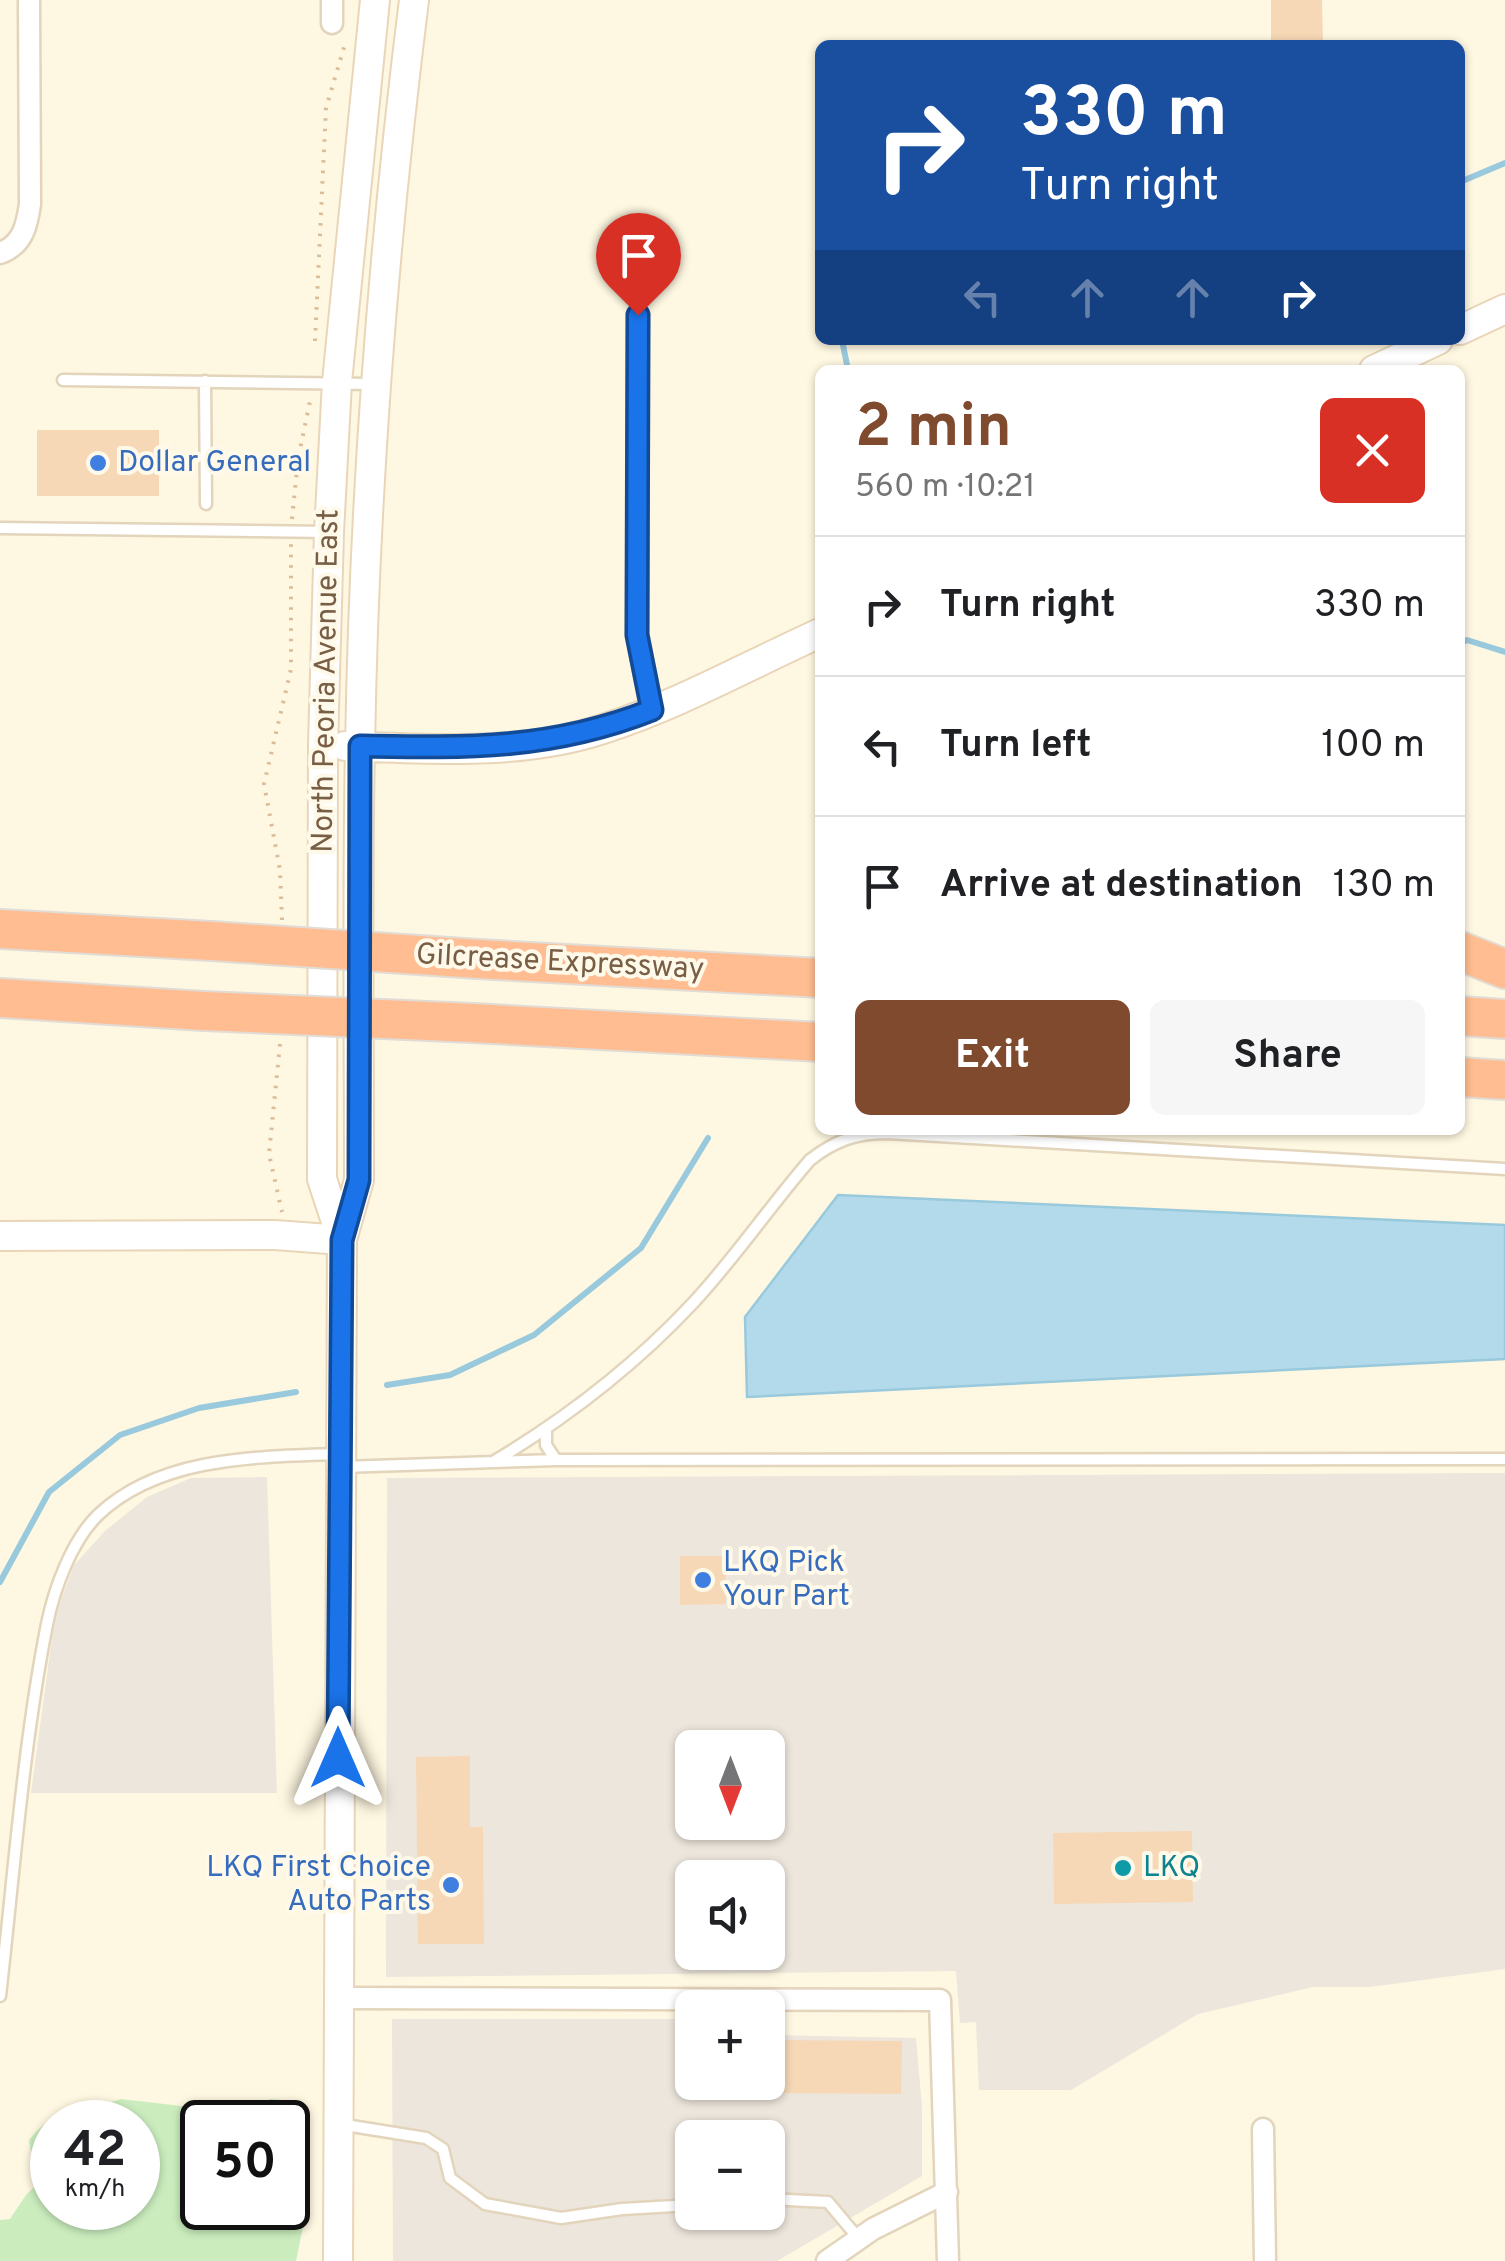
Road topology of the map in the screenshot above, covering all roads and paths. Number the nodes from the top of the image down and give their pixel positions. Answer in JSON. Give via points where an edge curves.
{"nodes":[{"id":1,"x":29,"y":0,"type":"edge"},
{"id":2,"x":332,"y":0,"type":"edge"},
{"id":3,"x":375,"y":0,"type":"edge"},
{"id":4,"x":414,"y":0,"type":"edge"},
{"id":5,"x":340,"y":27,"type":"joint"},
{"id":6,"x":8,"y":248,"type":"edge"},
{"id":7,"x":1505,"y":310,"type":"edge"},
{"id":8,"x":638,"y":315,"type":"dead end"},
{"id":9,"x":1465,"y":328,"type":"edge"},
{"id":10,"x":1427,"y":345,"type":"edge"},
{"id":11,"x":315,"y":346,"type":"dead end"},
{"id":12,"x":1385,"y":365,"type":"edge"},
{"id":13,"x":63,"y":380,"type":"dead end"},
{"id":14,"x":205,"y":381,"type":"junction"},
{"id":15,"x":337,"y":382,"type":"junction"},
{"id":16,"x":378,"y":384,"type":"junction"},
{"id":17,"x":206,"y":504,"type":"dead end"},
{"id":18,"x":0,"y":528,"type":"edge"},
{"id":19,"x":329,"y":532,"type":"junction"},
{"id":20,"x":815,"y":635,"type":"edge"},
{"id":21,"x":291,"y":646,"type":"dead end"},
{"id":22,"x":652,"y":710,"type":"junction"},
{"id":23,"x":323,"y":745,"type":"junction"},
{"id":24,"x":360,"y":746,"type":"junction"},
{"id":25,"x":0,"y":930,"type":"edge"},
{"id":26,"x":282,"y":930,"type":"dead end"},
{"id":27,"x":1465,"y":954,"type":"edge"},
{"id":28,"x":1505,"y":970,"type":"edge"},
{"id":29,"x":815,"y":978,"type":"edge"},
{"id":30,"x":0,"y":998,"type":"edge"},
{"id":31,"x":1465,"y":1016,"type":"edge"},
{"id":32,"x":1505,"y":1018,"type":"edge"},
{"id":33,"x":280,"y":1029,"type":"dead end"},
{"id":34,"x":815,"y":1042,"type":"edge"},
{"id":35,"x":1465,"y":1077,"type":"edge"},
{"id":36,"x":1505,"y":1080,"type":"edge"},
{"id":37,"x":864,"y":1135,"type":"edge"},
{"id":38,"x":937,"y":1135,"type":"edge"},
{"id":39,"x":1505,"y":1169,"type":"edge"},
{"id":40,"x":284,"y":1235,"type":"junction"},
{"id":41,"x":0,"y":1236,"type":"edge"},
{"id":42,"x":342,"y":1240,"type":"junction"},
{"id":43,"x":546,"y":1428,"type":"junction"},
{"id":44,"x":1505,"y":1459,"type":"edge"},
{"id":45,"x":556,"y":1460,"type":"junction"},
{"id":46,"x":340,"y":1461,"type":"junction"},
{"id":47,"x":492,"y":1463,"type":"junction"},
{"id":48,"x":0,"y":1996,"type":"edge"},
{"id":49,"x":338,"y":1998,"type":"junction"},
{"id":50,"x":338,"y":2124,"type":"junction"},
{"id":51,"x":1263,"y":2129,"type":"dead end"},
{"id":52,"x":947,"y":2192,"type":"junction"},
{"id":53,"x":785,"y":2200,"type":"edge"},
{"id":54,"x":675,"y":2206,"type":"edge"},
{"id":55,"x":859,"y":2239,"type":"junction"},
{"id":56,"x":338,"y":2261,"type":"edge"},
{"id":57,"x":827,"y":2261,"type":"edge"},
{"id":58,"x":948,"y":2261,"type":"edge"},
{"id":59,"x":1265,"y":2261,"type":"edge"}],
"edges":[{"from":1,"to":6,"type":"street","via":[[30,204],[26,226]]},
{"from":2,"to":5,"type":"street"},
{"from":3,"to":15,"type":"main road","name":"North Peoria Avenue East"},
{"from":4,"to":16,"type":"main road","name":"North Peoria Avenue East"},
{"from":5,"to":11,"type":"path","via":[[326,108]]},
{"from":7,"to":9,"type":"main road"},
{"from":8,"to":22,"type":"street","via":[[637,635]]},
{"from":10,"to":12,"type":"main road"},
{"from":13,"to":14,"type":"lane"},
{"from":14,"to":15,"type":"lane"},
{"from":14,"to":17,"type":"lane"},
{"from":15,"to":16,"type":"lane"},
{"from":15,"to":19,"type":"main road","name":"North Peoria Avenue East"},
{"from":16,"to":24,"type":"main road","name":"North Peoria Avenue East"},
{"from":18,"to":19,"type":"lane"},
{"from":19,"to":23,"type":"main road","name":"North Peoria Avenue East"},
{"from":20,"to":22,"type":"main road"},
{"from":21,"to":26,"type":"path","name":"North Peoria Avenue East","via":[[285,706],[264,784],[280,870]]},
{"from":22,"to":24,"type":"main road","via":[[542,742]]},
{"from":23,"to":24,"type":"main road"},
{"from":23,"to":42,"type":"main road","name":"North Peoria Avenue East","via":[[322,1180]]},
{"from":24,"to":42,"type":"main road","name":"North Peoria Avenue East","via":[[359,1180]]},
{"from":25,"to":29,"type":"highway","name":"Gilcrease Expressway","bridge":true},
{"from":27,"to":28,"type":"highway"},
{"from":30,"to":34,"type":"highway","bridge":true},
{"from":31,"to":32,"type":"highway"},
{"from":33,"to":40,"type":"path","via":[[269,1154]]},
{"from":35,"to":36,"type":"highway"},
{"from":37,"to":43,"type":"lane","via":[[810,1160],[666,1330]]},
{"from":38,"to":39,"type":"lane"},
{"from":40,"to":41,"type":"main road"},
{"from":40,"to":42,"type":"main road"},
{"from":42,"to":46,"type":"main road","name":"North Peoria Avenue East"},
{"from":43,"to":45,"type":"lane","via":[[546,1445]]},
{"from":43,"to":47,"type":"lane"},
{"from":44,"to":45,"type":"lane"},
{"from":45,"to":47,"type":"lane"},
{"from":46,"to":47,"type":"lane"},
{"from":46,"to":48,"type":"lane","via":[[264,1457],[198,1466],[114,1502],[80,1539],[48,1620]]},
{"from":46,"to":49,"type":"main road","name":"North Peoria Avenue East"},
{"from":49,"to":50,"type":"main road","name":"North Peoria Avenue East"},
{"from":49,"to":52,"type":"street","via":[[940,2000]]},
{"from":50,"to":54,"type":"lane","via":[[426,2138],[443,2148],[450,2178],[486,2204],[560,2218]]},
{"from":50,"to":56,"type":"main road","name":"North Peoria Avenue East"},
{"from":51,"to":59,"type":"street"},
{"from":52,"to":55,"type":"street"},
{"from":52,"to":58,"type":"street"},
{"from":53,"to":55,"type":"lane","via":[[828,2202]]},
{"from":55,"to":57,"type":"street"}]}
